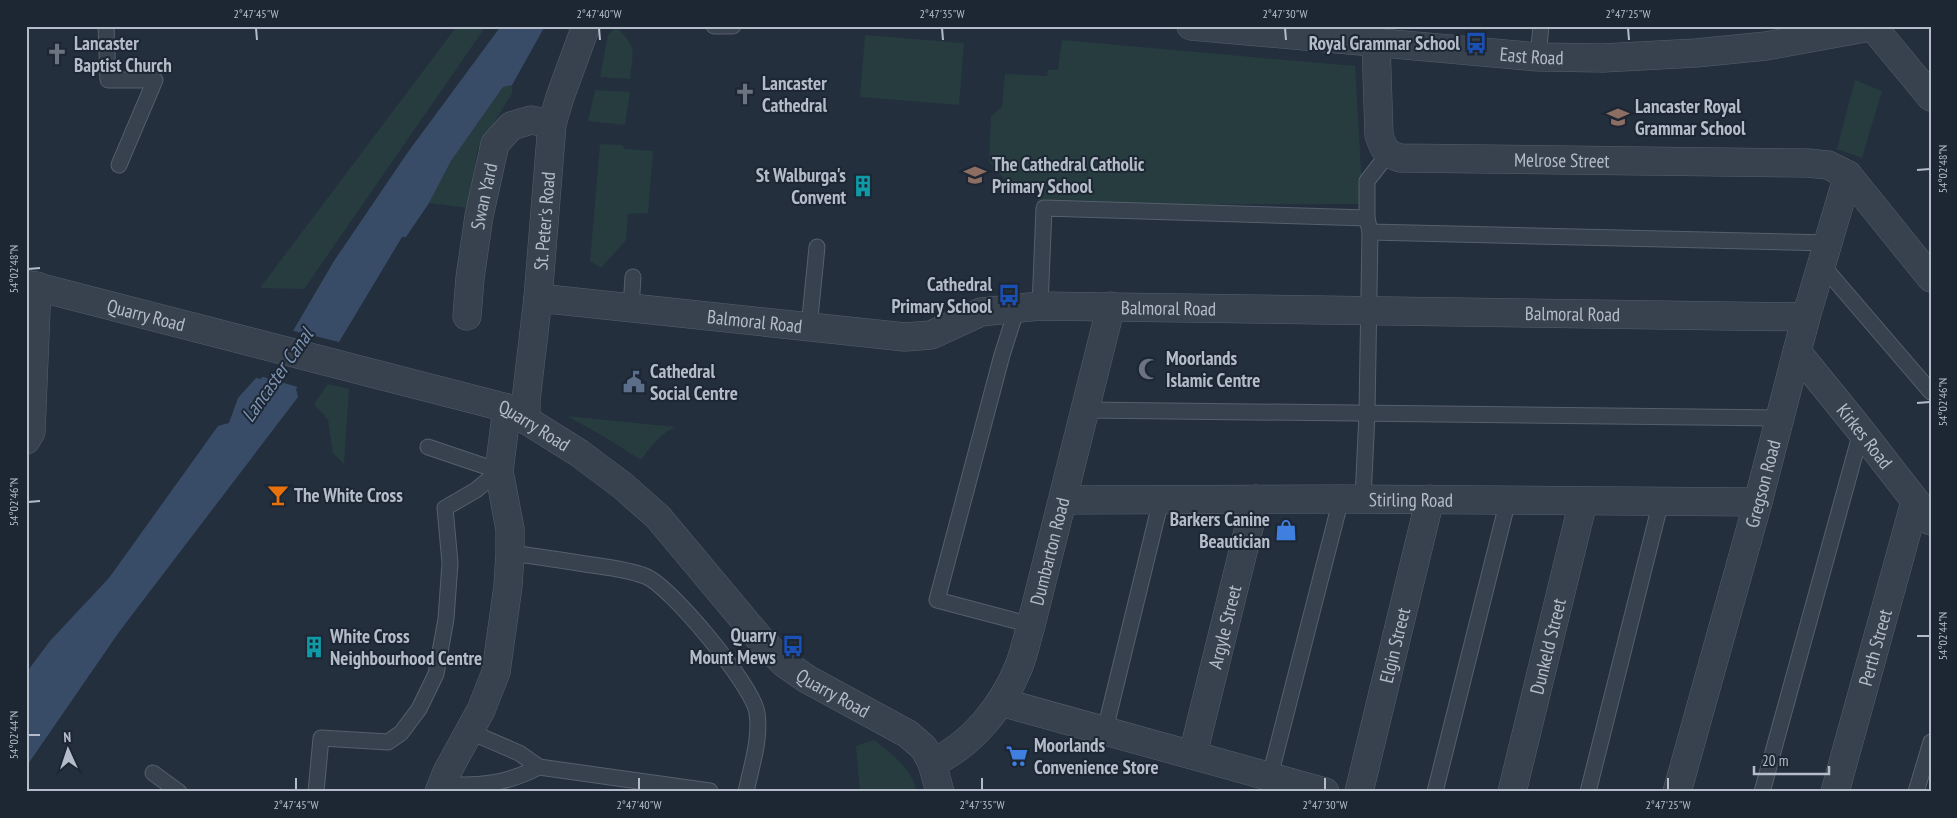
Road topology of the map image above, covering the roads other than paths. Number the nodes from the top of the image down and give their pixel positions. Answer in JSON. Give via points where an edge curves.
{"nodes":[{"id":1,"x":106,"y":26,"type":"edge"},
{"id":2,"x":586,"y":26,"type":"edge"},
{"id":3,"x":714,"y":26,"type":"edge"},
{"id":4,"x":734,"y":26,"type":"edge"},
{"id":5,"x":1191,"y":26,"type":"edge"},
{"id":6,"x":1541,"y":26,"type":"edge"},
{"id":7,"x":1873,"y":26,"type":"edge"},
{"id":8,"x":1375,"y":34,"type":"edge"},
{"id":9,"x":1800,"y":34,"type":"edge"},
{"id":10,"x":1538,"y":57,"type":"junction"},
{"id":11,"x":1931,"y":97,"type":"edge"},
{"id":12,"x":552,"y":124,"type":"junction"},
{"id":13,"x":1388,"y":154,"type":"junction"},
{"id":14,"x":119,"y":165,"type":"dead end"},
{"id":15,"x":1848,"y":175,"type":"junction"},
{"id":16,"x":1369,"y":225,"type":"junction"},
{"id":17,"x":817,"y":247,"type":"dead end"},
{"id":18,"x":1825,"y":254,"type":"junction"},
{"id":19,"x":632,"y":277,"type":"dead end"},
{"id":20,"x":1931,"y":278,"type":"edge"},
{"id":21,"x":31,"y":285,"type":"edge"},
{"id":22,"x":538,"y":298,"type":"junction"},
{"id":23,"x":1112,"y":306,"type":"junction"},
{"id":24,"x":1029,"y":307,"type":"junction"},
{"id":25,"x":631,"y":308,"type":"junction"},
{"id":26,"x":1369,"y":310,"type":"junction"},
{"id":27,"x":467,"y":316,"type":"dead end"},
{"id":28,"x":1806,"y":317,"type":"junction"},
{"id":29,"x":809,"y":327,"type":"junction"},
{"id":30,"x":1796,"y":352,"type":"junction"},
{"id":31,"x":1931,"y":392,"type":"edge"},
{"id":32,"x":1086,"y":410,"type":"junction"},
{"id":33,"x":1368,"y":413,"type":"junction"},
{"id":34,"x":516,"y":414,"type":"junction"},
{"id":35,"x":1780,"y":418,"type":"junction"},
{"id":36,"x":1862,"y":432,"type":"junction"},
{"id":37,"x":26,"y":440,"type":"edge"},
{"id":38,"x":428,"y":447,"type":"dead end"},
{"id":39,"x":499,"y":471,"type":"junction"},
{"id":40,"x":1256,"y":499,"type":"junction"},
{"id":41,"x":1352,"y":499,"type":"junction"},
{"id":42,"x":1430,"y":499,"type":"junction"},
{"id":43,"x":1063,"y":500,"type":"junction"},
{"id":44,"x":1161,"y":500,"type":"junction"},
{"id":45,"x":1508,"y":500,"type":"junction"},
{"id":46,"x":1661,"y":501,"type":"junction"},
{"id":47,"x":1583,"y":502,"type":"junction"},
{"id":48,"x":1758,"y":502,"type":"junction"},
{"id":49,"x":1923,"y":512,"type":"edge"},
{"id":50,"x":510,"y":553,"type":"junction"},
{"id":51,"x":1031,"y":625,"type":"junction"},
{"id":52,"x":1001,"y":702,"type":"junction"},
{"id":53,"x":1104,"y":730,"type":"junction"},
{"id":54,"x":468,"y":731,"type":"junction"},
{"id":55,"x":1931,"y":742,"type":"edge"},
{"id":56,"x":1193,"y":754,"type":"junction"},
{"id":57,"x":932,"y":763,"type":"junction"},
{"id":58,"x":539,"y":767,"type":"junction"},
{"id":59,"x":153,"y":773,"type":"dead end"},
{"id":60,"x":1270,"y":776,"type":"junction"},
{"id":61,"x":440,"y":788,"type":"edge"},
{"id":62,"x":710,"y":791,"type":"edge"},
{"id":63,"x":178,"y":792,"type":"edge"},
{"id":64,"x":316,"y":792,"type":"edge"},
{"id":65,"x":746,"y":792,"type":"edge"},
{"id":66,"x":940,"y":792,"type":"edge"},
{"id":67,"x":1325,"y":792,"type":"edge"},
{"id":68,"x":1359,"y":792,"type":"edge"},
{"id":69,"x":1435,"y":792,"type":"edge"},
{"id":70,"x":1512,"y":792,"type":"edge"},
{"id":71,"x":1588,"y":792,"type":"edge"},
{"id":72,"x":1677,"y":792,"type":"edge"},
{"id":73,"x":1762,"y":792,"type":"edge"},
{"id":74,"x":1835,"y":792,"type":"edge"},
{"id":75,"x":1916,"y":792,"type":"edge"}],
"edges":[{"from":1,"to":14,"type":"lane","via":[[108,80],[155,80]]},
{"from":2,"to":12,"type":"street","name":"St. Peter's Road"},
{"from":3,"to":4,"type":"lane"},
{"from":5,"to":8,"type":"street","name":"East Road"},
{"from":6,"to":10,"type":"lane"},
{"from":7,"to":9,"type":"street","name":"East Road"},
{"from":7,"to":11,"type":"street"},
{"from":8,"to":10,"type":"street","name":"East Road"},
{"from":8,"to":13,"type":"street","via":[[1379,135]]},
{"from":9,"to":10,"type":"street","name":"East Road","via":[[1696,53],[1602,58]]},
{"from":12,"to":22,"type":"street","name":"St. Peter's Road"},
{"from":12,"to":27,"type":"street","name":"Swan Yard","via":[[531,120],[511,126],[495,144],[479,216]]},
{"from":13,"to":15,"type":"street","name":"Melrose Street","via":[[1400,158],[1807,162],[1828,165]]},
{"from":13,"to":16,"type":"lane","via":[[1368,181]]},
{"from":15,"to":18,"type":"street","name":"Gregson Road"},
{"from":15,"to":20,"type":"street"},
{"from":16,"to":18,"type":"lane"},
{"from":16,"to":24,"type":"lane","via":[[1044,208]]},
{"from":16,"to":26,"type":"lane"},
{"from":17,"to":29,"type":"lane"},
{"from":18,"to":28,"type":"street","name":"Gregson Road"},
{"from":18,"to":31,"type":"lane"},
{"from":19,"to":25,"type":"lane"},
{"from":21,"to":34,"type":"street","name":"Quarry Road"},
{"from":21,"to":37,"type":"street","via":[[31,432]]},
{"from":22,"to":25,"type":"street","name":"Balmoral Road"},
{"from":22,"to":34,"type":"street","name":"St. Peter's Road","via":[[526,400]]},
{"from":23,"to":24,"type":"street","name":"Balmoral Road"},
{"from":23,"to":26,"type":"street","name":"Balmoral Road"},
{"from":23,"to":32,"type":"street","name":"Dumbarton Road"},
{"from":24,"to":29,"type":"street","name":"Balmoral Road","via":[[981,312],[931,335],[884,336]]},
{"from":24,"to":51,"type":"lane","via":[[1002,355],[937,600]]},
{"from":25,"to":29,"type":"street","name":"Balmoral Road"},
{"from":26,"to":28,"type":"street","name":"Balmoral Road"},
{"from":26,"to":33,"type":"lane"},
{"from":28,"to":30,"type":"street","name":"Gregson Road"},
{"from":30,"to":35,"type":"street","name":"Gregson Road"},
{"from":30,"to":36,"type":"street","name":"Kirkes Road"},
{"from":32,"to":33,"type":"lane"},
{"from":32,"to":43,"type":"street","name":"Dumbarton Road"},
{"from":33,"to":35,"type":"lane"},
{"from":33,"to":41,"type":"lane"},
{"from":34,"to":39,"type":"street","name":"St. Peter's Road"},
{"from":34,"to":57,"type":"street","name":"Quarry Road","via":[[579,453],[658,517],[784,663],[808,680],[908,734],[924,748]]},
{"from":35,"to":48,"type":"street","name":"Gregson Road"},
{"from":36,"to":49,"type":"street","name":"Kirkes Road"},
{"from":36,"to":73,"type":"lane"},
{"from":38,"to":39,"type":"lane"},
{"from":39,"to":50,"type":"street","name":"St. Peter's Road","via":[[510,529]]},
{"from":39,"to":64,"type":"lane","via":[[476,490],[445,508],[450,563],[446,619],[436,674],[419,709],[401,733],[388,742],[321,738]]},
{"from":40,"to":41,"type":"street","name":"Stirling Road"},
{"from":40,"to":44,"type":"street","name":"Stirling Road"},
{"from":40,"to":56,"type":"street","name":"Argyle Street"},
{"from":41,"to":42,"type":"street","name":"Stirling Road"},
{"from":41,"to":60,"type":"lane"},
{"from":42,"to":45,"type":"street","name":"Stirling Road"},
{"from":42,"to":68,"type":"street","name":"Elgin Street"},
{"from":43,"to":44,"type":"street","name":"Stirling Road"},
{"from":43,"to":51,"type":"street","name":"Dumbarton Road"},
{"from":44,"to":53,"type":"lane"},
{"from":45,"to":47,"type":"street","name":"Stirling Road"},
{"from":45,"to":69,"type":"lane"},
{"from":46,"to":47,"type":"street","name":"Stirling Road"},
{"from":46,"to":48,"type":"street","name":"Stirling Road"},
{"from":46,"to":71,"type":"lane"},
{"from":47,"to":70,"type":"street","name":"Dunkeld Street"},
{"from":48,"to":72,"type":"street","name":"Gregson Road"},
{"from":49,"to":74,"type":"street","name":"Perth Street"},
{"from":50,"to":54,"type":"street","name":"St. Peter's Road","via":[[496,672],[481,710]]},
{"from":50,"to":65,"type":"lane","via":[[614,568],[647,577],[671,594],[713,642],[751,696],[757,711],[758,727]]},
{"from":51,"to":52,"type":"street","name":"Dumbarton Road","via":[[1019,666]]},
{"from":52,"to":53,"type":"street"},
{"from":52,"to":57,"type":"street","name":"Dumbarton Road","via":[[974,736]]},
{"from":53,"to":56,"type":"street"},
{"from":54,"to":58,"type":"lane","via":[[519,753]]},
{"from":54,"to":61,"type":"street","name":"St. Peter's Road"},
{"from":55,"to":75,"type":"lane"},
{"from":56,"to":60,"type":"street"},
{"from":57,"to":66,"type":"street","name":"Quarry Road"},
{"from":58,"to":61,"type":"lane","via":[[518,778]]},
{"from":58,"to":62,"type":"lane"},
{"from":59,"to":63,"type":"lane"},
{"from":60,"to":67,"type":"street"}]}
